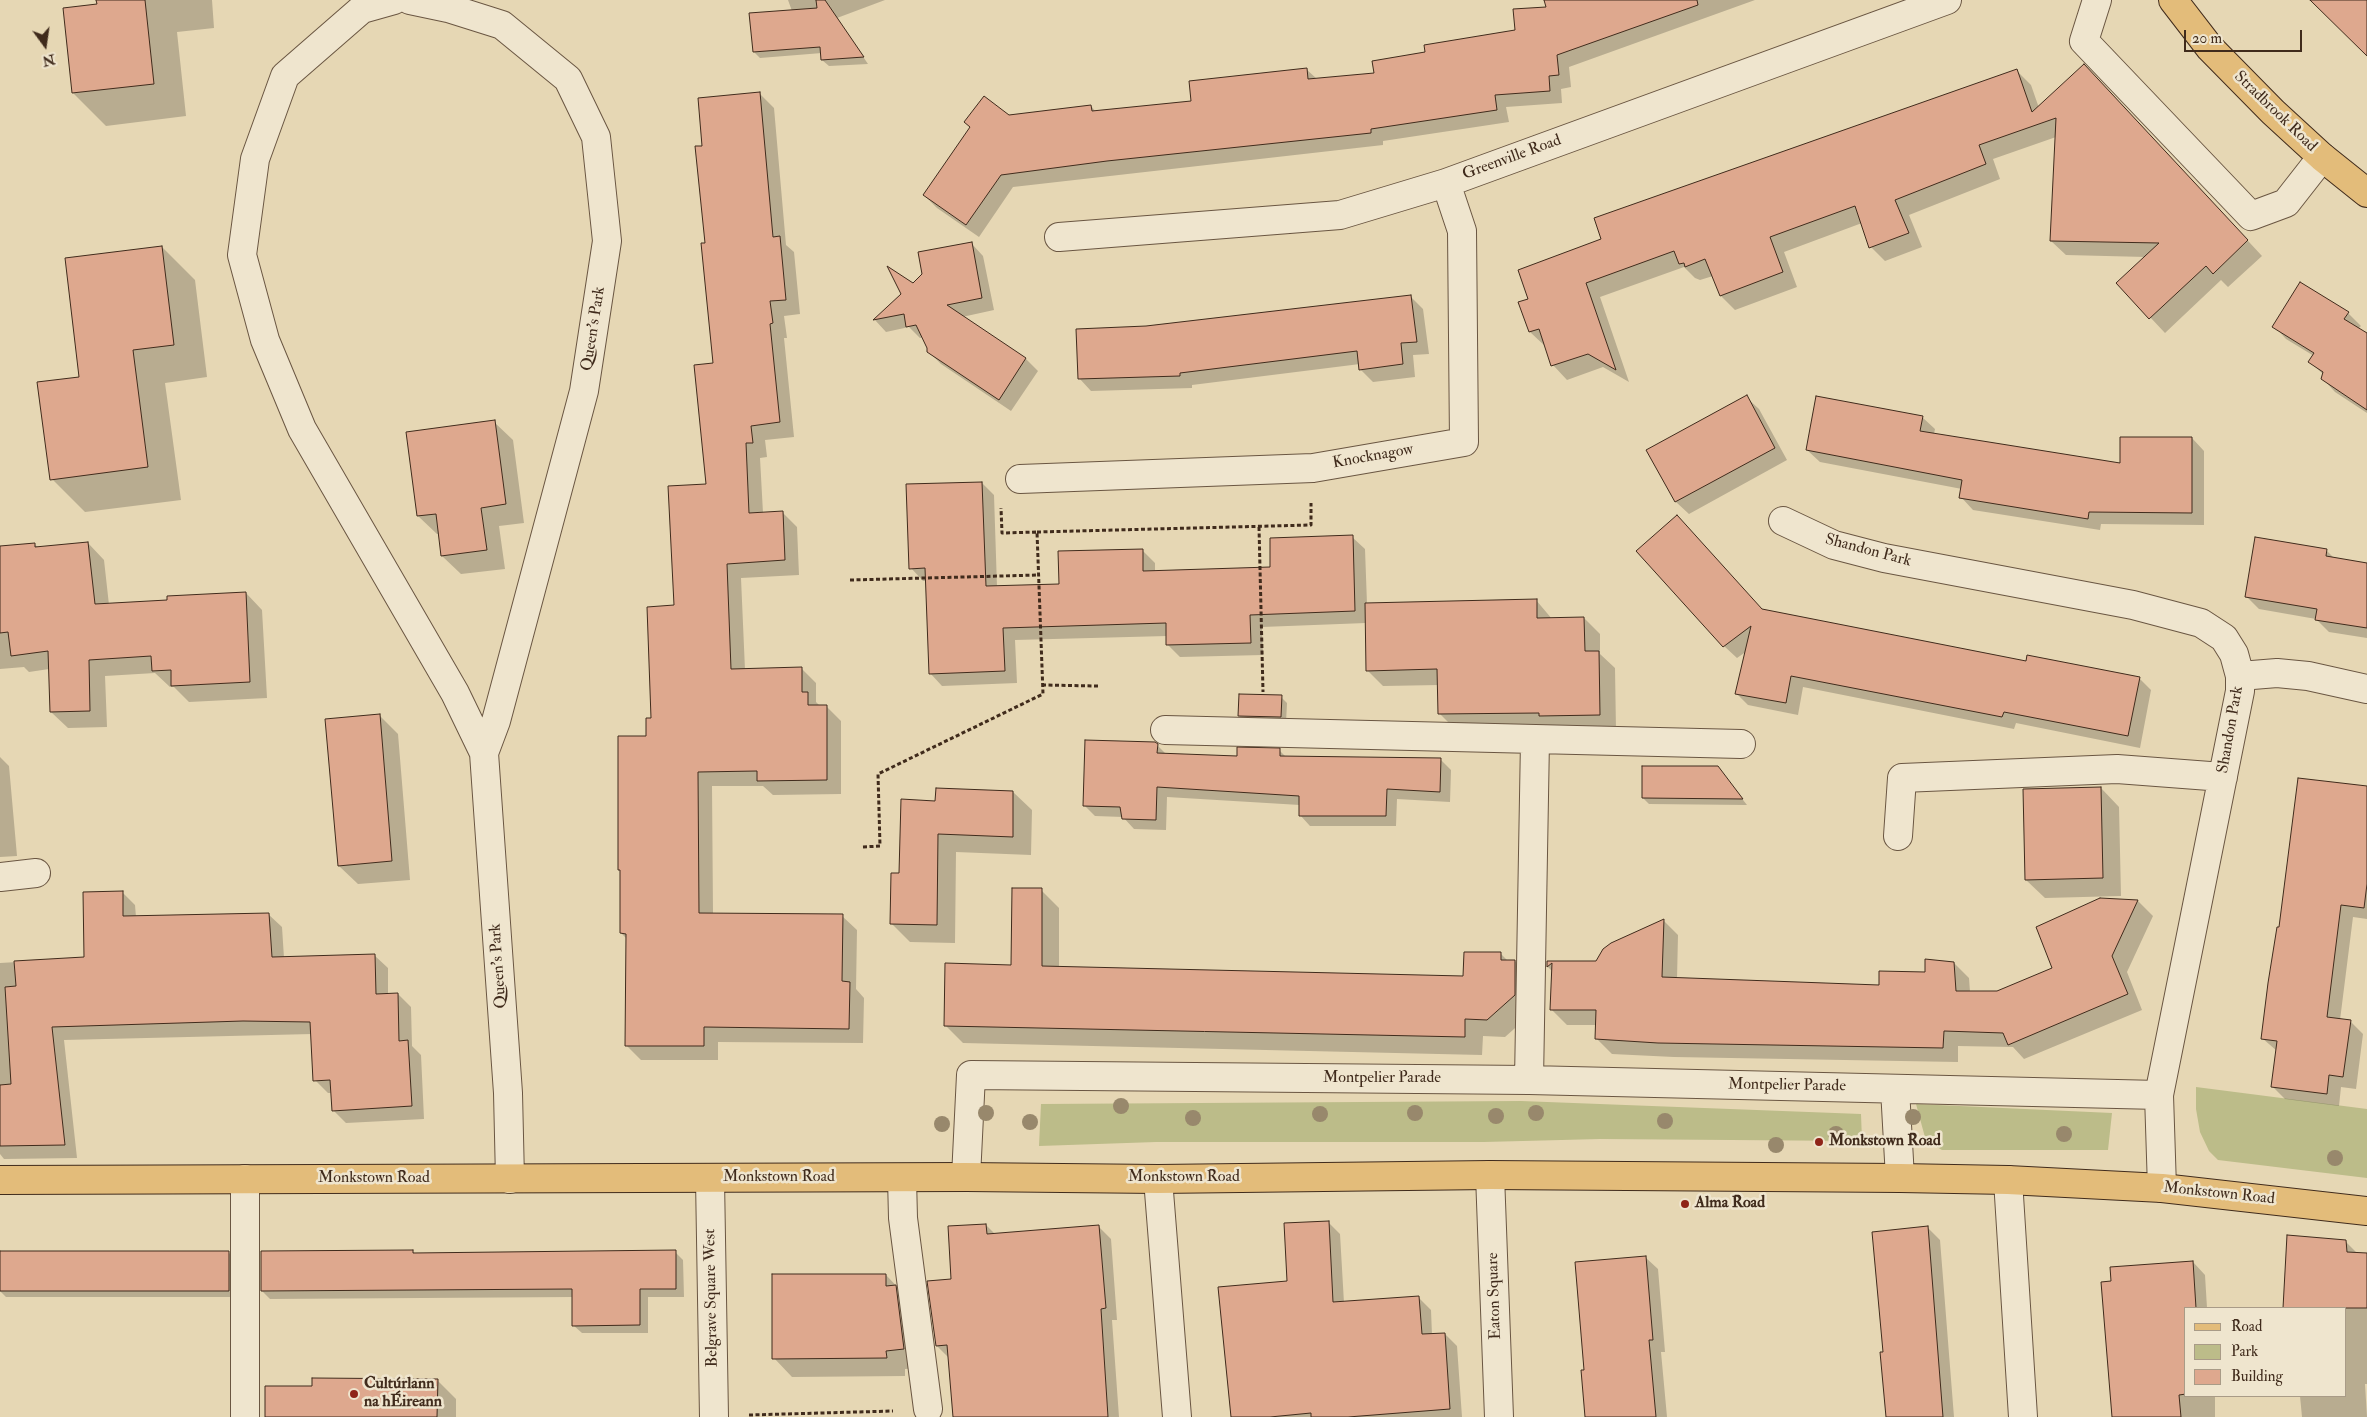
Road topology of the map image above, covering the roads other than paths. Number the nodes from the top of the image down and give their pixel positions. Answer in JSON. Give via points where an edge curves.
{"nodes":[{"id":1,"x":394,"y":0,"type":"edge"},
{"id":2,"x":410,"y":0,"type":"edge"},
{"id":3,"x":1947,"y":0,"type":"edge"},
{"id":4,"x":2097,"y":0,"type":"edge"},
{"id":5,"x":2174,"y":0,"type":"edge"},
{"id":6,"x":2322,"y":157,"type":"junction"},
{"id":7,"x":1446,"y":183,"type":"junction"},
{"id":8,"x":2367,"y":193,"type":"edge"},
{"id":9,"x":1059,"y":237,"type":"dead end"},
{"id":10,"x":1020,"y":479,"type":"dead end"},
{"id":11,"x":1783,"y":522,"type":"dead end"},
{"id":12,"x":2240,"y":676,"type":"junction"},
{"id":13,"x":2367,"y":690,"type":"edge"},
{"id":14,"x":1164,"y":730,"type":"dead end"},
{"id":15,"x":1535,"y":740,"type":"junction"},
{"id":16,"x":1741,"y":744,"type":"dead end"},
{"id":17,"x":484,"y":754,"type":"junction"},
{"id":18,"x":2223,"y":777,"type":"junction"},
{"id":19,"x":1898,"y":836,"type":"dead end"},
{"id":20,"x":36,"y":873,"type":"dead end"},
{"id":21,"x":0,"y":877,"type":"edge"},
{"id":22,"x":1529,"y":1080,"type":"junction"},
{"id":23,"x":1895,"y":1089,"type":"junction"},
{"id":24,"x":2159,"y":1095,"type":"junction"},
{"id":25,"x":1490,"y":1175,"type":"junction"},
{"id":26,"x":966,"y":1177,"type":"junction"},
{"id":27,"x":902,"y":1178,"type":"junction"},
{"id":28,"x":1900,"y":1178,"type":"junction"},
{"id":29,"x":245,"y":1179,"type":"junction"},
{"id":30,"x":510,"y":1179,"type":"junction"},
{"id":31,"x":710,"y":1179,"type":"junction"},
{"id":32,"x":1158,"y":1179,"type":"junction"},
{"id":33,"x":0,"y":1180,"type":"edge"},
{"id":34,"x":2008,"y":1180,"type":"junction"},
{"id":35,"x":2162,"y":1188,"type":"junction"},
{"id":36,"x":2367,"y":1211,"type":"edge"},
{"id":37,"x":928,"y":1409,"type":"road end"},
{"id":38,"x":714,"y":1416,"type":"edge"},
{"id":39,"x":245,"y":1417,"type":"edge"},
{"id":40,"x":1176,"y":1417,"type":"edge"},
{"id":41,"x":1499,"y":1417,"type":"edge"},
{"id":42,"x":2023,"y":1417,"type":"edge"}],
"edges":[{"from":1,"to":17,"type":"street","name":"Queen's Park","via":[[362,9],[285,76],[255,159],[242,255],[265,340],[302,429],[455,693]]},
{"from":2,"to":17,"type":"street","name":"Queen's Park","via":[[502,25],[568,79],[596,137],[607,242],[584,391],[496,720]]},
{"from":3,"to":7,"type":"street","name":"Greenville Road"},
{"from":4,"to":6,"type":"street","via":[[2084,41],[2251,216],[2286,203]]},
{"from":5,"to":6,"type":"main road","name":"Stradbrook Road","via":[[2210,48]]},
{"from":6,"to":8,"type":"main road","name":"Stradbrook Road"},
{"from":7,"to":9,"type":"street","name":"Greenville Road","via":[[1340,215]]},
{"from":7,"to":10,"type":"street","name":"Knocknagow","via":[[1462,231],[1464,442],[1313,468]]},
{"from":11,"to":12,"type":"street","name":"Shandon Park","via":[[1834,545],[1884,558],[2133,605],[2202,623],[2224,638],[2234,654]]},
{"from":12,"to":13,"type":"street","via":[[2277,673],[2308,676]]},
{"from":12,"to":18,"type":"street","name":"Shandon Park"},
{"from":14,"to":15,"type":"street"},
{"from":15,"to":16,"type":"street"},
{"from":15,"to":22,"type":"street"},
{"from":17,"to":30,"type":"street","name":"Queen's Park","via":[[508,1093]]},
{"from":18,"to":19,"type":"street","via":[[2116,769],[1902,778]]},
{"from":18,"to":24,"type":"street","name":"Shandon Park"},
{"from":20,"to":21,"type":"street"},
{"from":22,"to":23,"type":"street","name":"Montpelier Parade"},
{"from":22,"to":26,"type":"street","name":"Montpelier Parade","via":[[971,1075]]},
{"from":23,"to":24,"type":"street","name":"Montpelier Parade"},
{"from":23,"to":28,"type":"street"},
{"from":24,"to":35,"type":"street","name":"Shandon Park"},
{"from":25,"to":28,"type":"main road","name":"Monkstown Road"},
{"from":25,"to":32,"type":"main road","name":"Monkstown Road"},
{"from":25,"to":41,"type":"street","name":"Eaton Square"},
{"from":26,"to":27,"type":"main road","name":"Monkstown Road"},
{"from":26,"to":32,"type":"main road","name":"Monkstown Road"},
{"from":27,"to":31,"type":"main road","name":"Monkstown Road"},
{"from":27,"to":37,"type":"street","via":[[903,1218]]},
{"from":28,"to":34,"type":"main road","name":"Monkstown Road"},
{"from":29,"to":30,"type":"main road","name":"Monkstown Road"},
{"from":29,"to":33,"type":"main road","name":"Monkstown Road"},
{"from":29,"to":39,"type":"street"},
{"from":30,"to":31,"type":"main road","name":"Monkstown Road"},
{"from":31,"to":38,"type":"street","name":"Belgrave Square West"},
{"from":32,"to":40,"type":"street"},
{"from":34,"to":35,"type":"main road","name":"Monkstown Road"},
{"from":34,"to":42,"type":"street"},
{"from":35,"to":36,"type":"main road","name":"Monkstown Road"}]}
